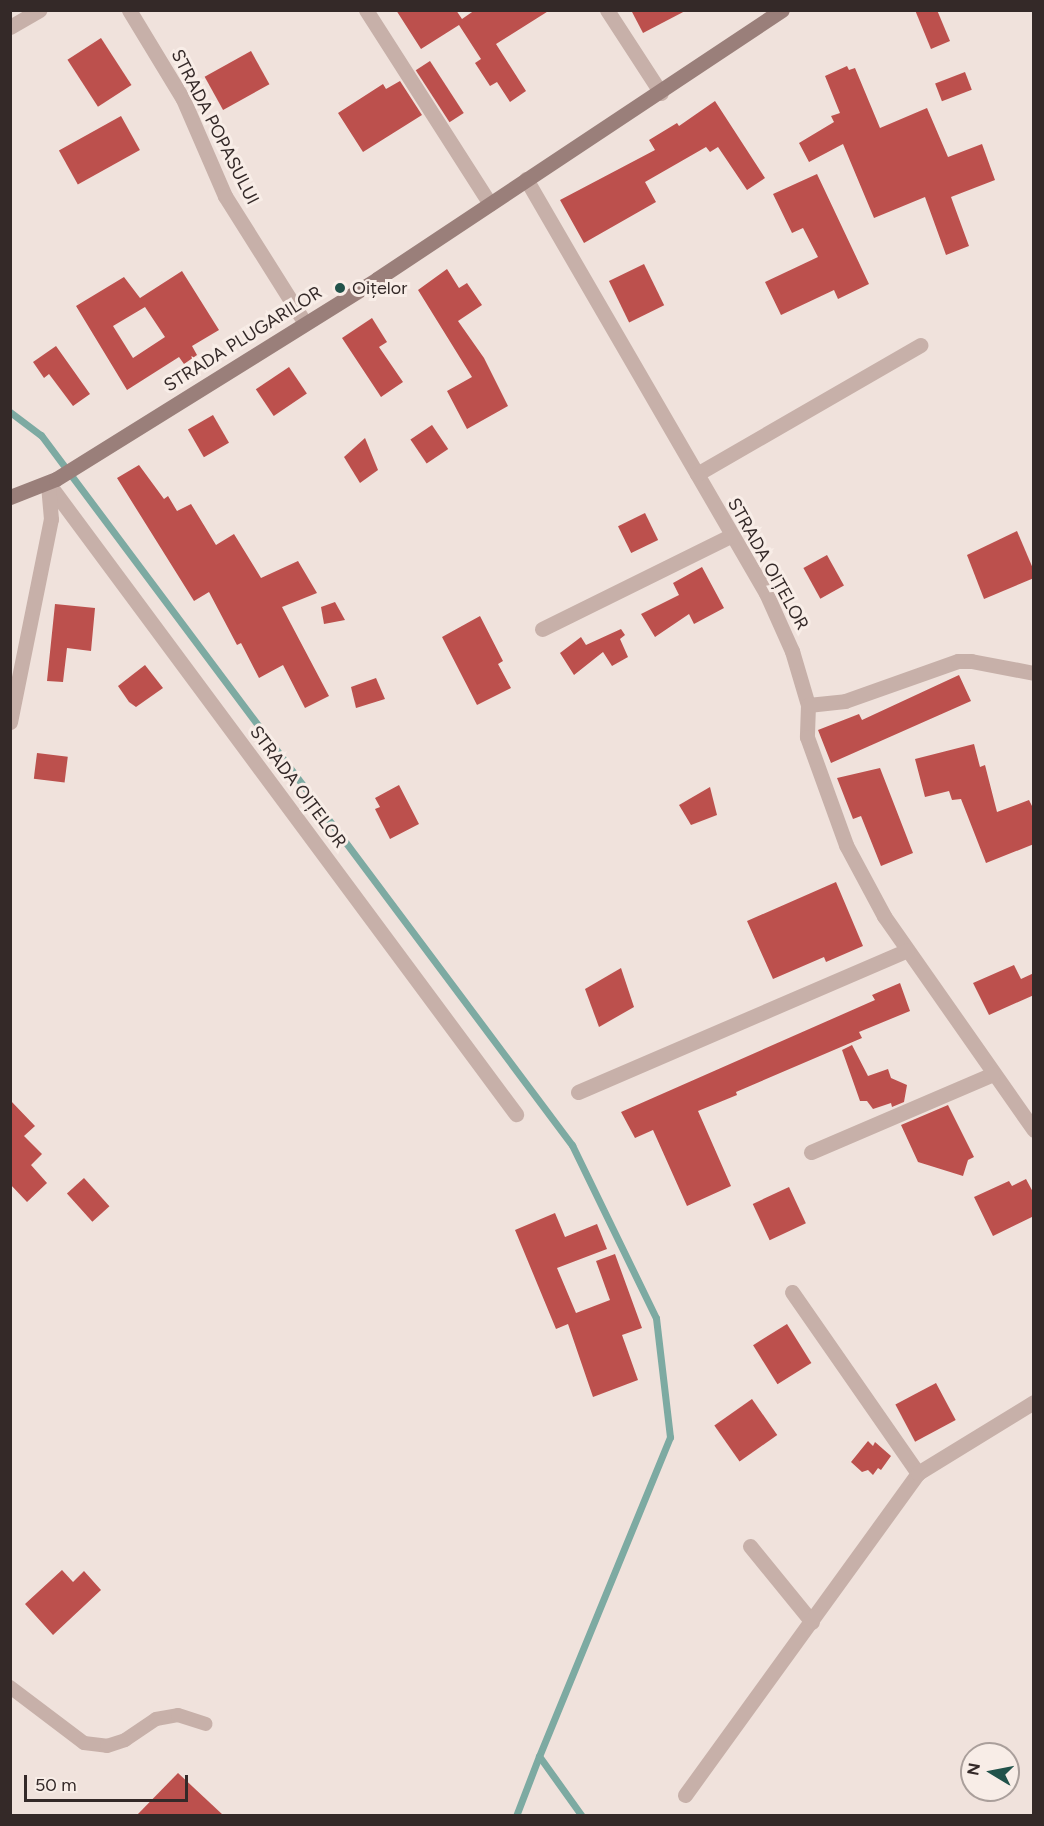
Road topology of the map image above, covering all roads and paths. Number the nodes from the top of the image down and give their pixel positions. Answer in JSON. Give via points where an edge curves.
{"nodes":[{"id":1,"x":39,"y":10,"type":"edge"},
{"id":2,"x":129,"y":10,"type":"edge"},
{"id":3,"x":366,"y":10,"type":"edge"},
{"id":4,"x":607,"y":10,"type":"edge"},
{"id":5,"x":782,"y":10,"type":"edge"},
{"id":6,"x":10,"y":27,"type":"edge"},
{"id":7,"x":661,"y":93,"type":"junction"},
{"id":8,"x":526,"y":179,"type":"junction"},
{"id":9,"x":490,"y":204,"type":"junction"},
{"id":10,"x":304,"y":323,"type":"junction"},
{"id":11,"x":920,"y":345,"type":"dead end"},
{"id":12,"x":697,"y":474,"type":"junction"},
{"id":13,"x":52,"y":481,"type":"junction"},
{"id":14,"x":10,"y":497,"type":"edge"},
{"id":15,"x":730,"y":536,"type":"junction"},
{"id":16,"x":542,"y":628,"type":"dead end"},
{"id":17,"x":1034,"y":673,"type":"edge"},
{"id":18,"x":808,"y":705,"type":"junction"},
{"id":19,"x":10,"y":722,"type":"edge"},
{"id":20,"x":907,"y":950,"type":"junction"},
{"id":21,"x":993,"y":1074,"type":"junction"},
{"id":22,"x":578,"y":1092,"type":"dead end"},
{"id":23,"x":516,"y":1114,"type":"dead end"},
{"id":24,"x":1034,"y":1130,"type":"edge"},
{"id":25,"x":811,"y":1152,"type":"dead end"},
{"id":26,"x":792,"y":1292,"type":"dead end"},
{"id":27,"x":1034,"y":1402,"type":"edge"},
{"id":28,"x":918,"y":1473,"type":"junction"},
{"id":29,"x":750,"y":1546,"type":"dead end"},
{"id":30,"x":812,"y":1622,"type":"junction"},
{"id":31,"x":10,"y":1688,"type":"edge"},
{"id":32,"x":206,"y":1724,"type":"dead end"},
{"id":33,"x":685,"y":1795,"type":"dead end"}],
"edges":[{"from":1,"to":6,"type":"street"},
{"from":2,"to":10,"type":"street","name":"STRADA POPASULUI","via":[[183,99],[225,196]]},
{"from":3,"to":9,"type":"street"},
{"from":4,"to":7,"type":"street"},
{"from":5,"to":7,"type":"street","name":"STRADA PLUGARILOR"},
{"from":7,"to":8,"type":"street","name":"STRADA PLUGARILOR"},
{"from":8,"to":9,"type":"street","name":"STRADA PLUGARILOR"},
{"from":8,"to":12,"type":"street","name":"STRADA OIȚELOR"},
{"from":9,"to":10,"type":"street","name":"STRADA PLUGARILOR"},
{"from":10,"to":13,"type":"street","name":"STRADA PLUGARILOR"},
{"from":11,"to":12,"type":"street"},
{"from":12,"to":15,"type":"street","name":"STRADA OIȚELOR"},
{"from":13,"to":14,"type":"street","name":"STRADA PLUGARILOR"},
{"from":13,"to":19,"type":"street","via":[[51,519]]},
{"from":13,"to":23,"type":"street","name":"STRADA OIȚELOR"},
{"from":15,"to":16,"type":"street"},
{"from":15,"to":18,"type":"street","name":"STRADA OIȚELOR","via":[[765,593],[788,641]]},
{"from":17,"to":18,"type":"street","via":[[958,661],[845,700]]},
{"from":18,"to":20,"type":"street","name":"STRADA OIȚELOR","via":[[807,737],[846,845]]},
{"from":20,"to":21,"type":"street","name":"STRADA OIȚELOR"},
{"from":20,"to":22,"type":"street"},
{"from":21,"to":24,"type":"street","name":"STRADA OIȚELOR"},
{"from":21,"to":25,"type":"street"},
{"from":26,"to":28,"type":"street"},
{"from":27,"to":28,"type":"street"},
{"from":28,"to":30,"type":"street"},
{"from":29,"to":30,"type":"street"},
{"from":30,"to":33,"type":"street"},
{"from":31,"to":32,"type":"lane","via":[[84,1743],[107,1746],[156,1719],[178,1715]]}]}
